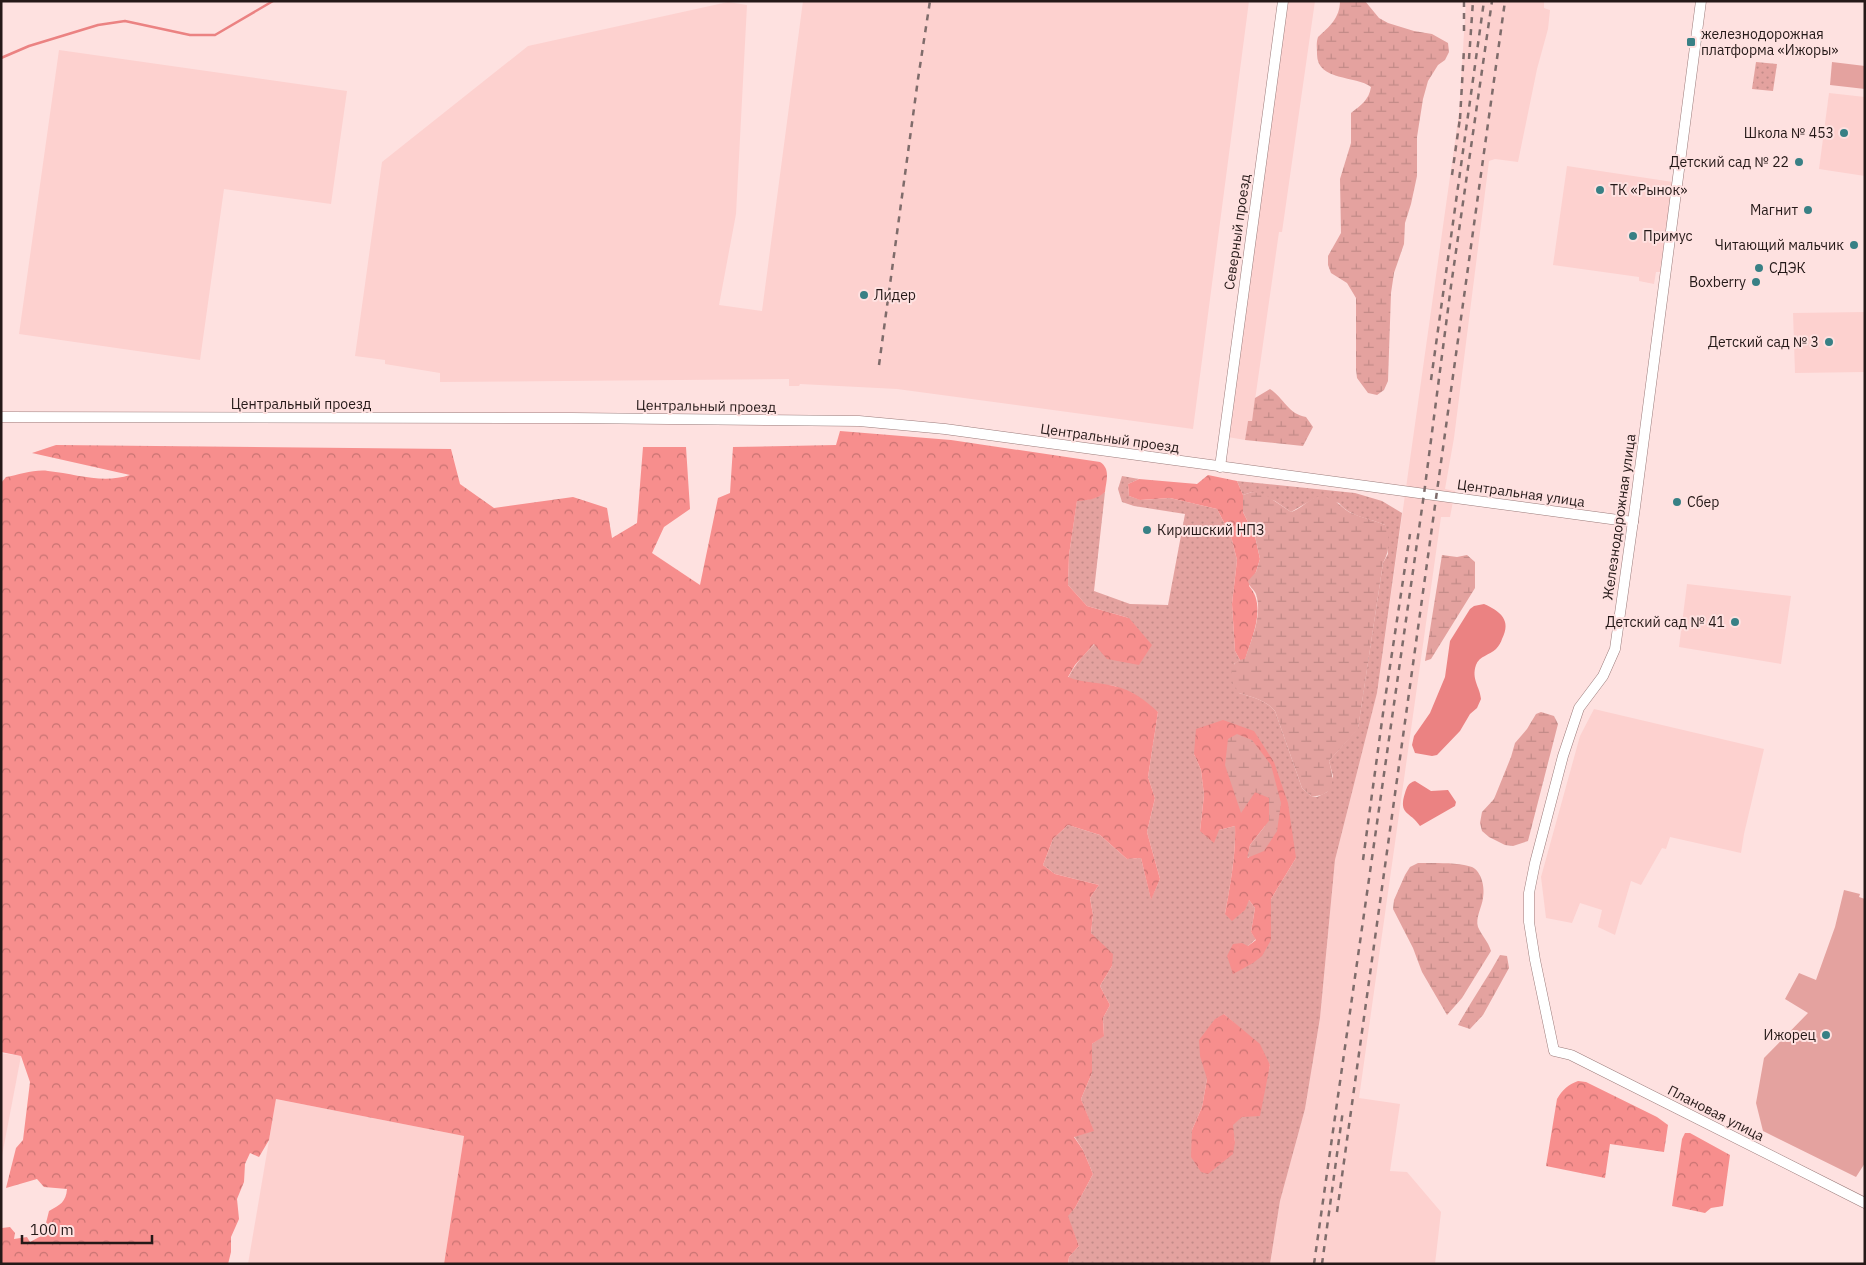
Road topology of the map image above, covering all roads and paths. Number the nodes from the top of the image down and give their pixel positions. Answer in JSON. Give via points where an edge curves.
{"nodes":[{"id":1,"x":1283,"y":1,"type":"edge"},
{"id":2,"x":1701,"y":1,"type":"edge"},
{"id":3,"x":1,"y":418,"type":"edge"},
{"id":4,"x":1220,"y":467,"type":"junction"},
{"id":5,"x":1405,"y":491,"type":"joint"},
{"id":6,"x":1633,"y":522,"type":"junction"},
{"id":7,"x":1554,"y":1051,"type":"joint"},
{"id":8,"x":1865,"y":1203,"type":"edge"}],
"edges":[{"from":1,"to":4,"type":"street","name":"Северный проезд"},
{"from":2,"to":6,"type":"street","name":"Железнодорожная улица"},
{"from":3,"to":4,"type":"street","name":"Центральный проезд","via":[[859,421],[945,429]]},
{"from":4,"to":5,"type":"street","name":"Центральный проезд"},
{"from":5,"to":6,"type":"street","name":"Центральная улица"},
{"from":6,"to":7,"type":"street","name":"Железнодорожная улица","via":[[1615,649],[1603,676],[1579,708],[1563,756],[1529,893],[1529,922],[1535,960]]},
{"from":7,"to":8,"type":"street","name":"Плановая улица","via":[[1571,1055]]}]}
